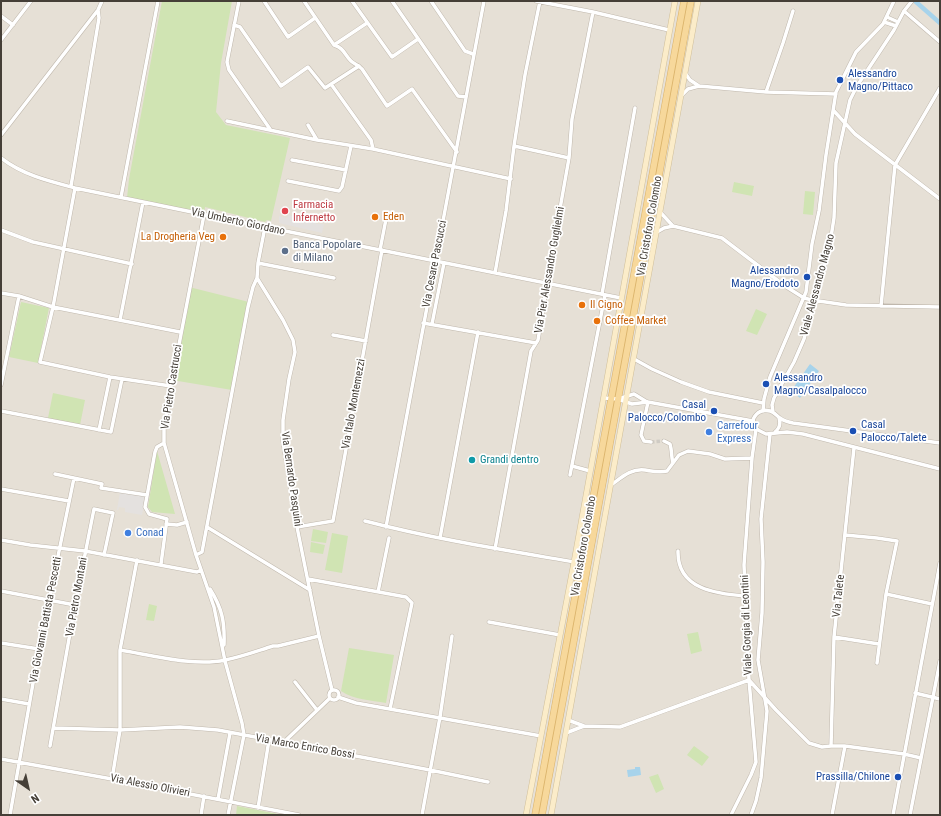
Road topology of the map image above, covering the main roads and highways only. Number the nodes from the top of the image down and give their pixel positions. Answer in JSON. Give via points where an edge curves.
{"nodes":[{"id":1,"x":684,"y":1,"type":"edge"},
{"id":2,"x":691,"y":1,"type":"edge"},
{"id":3,"x":535,"y":815,"type":"edge"},
{"id":4,"x":542,"y":815,"type":"edge"}],
"edges":[{"from":1,"to":3,"type":"main road","name":"Via Cristoforo Colombo"},
{"from":2,"to":4,"type":"main road","name":"Via Cristoforo Colombo"}]}
